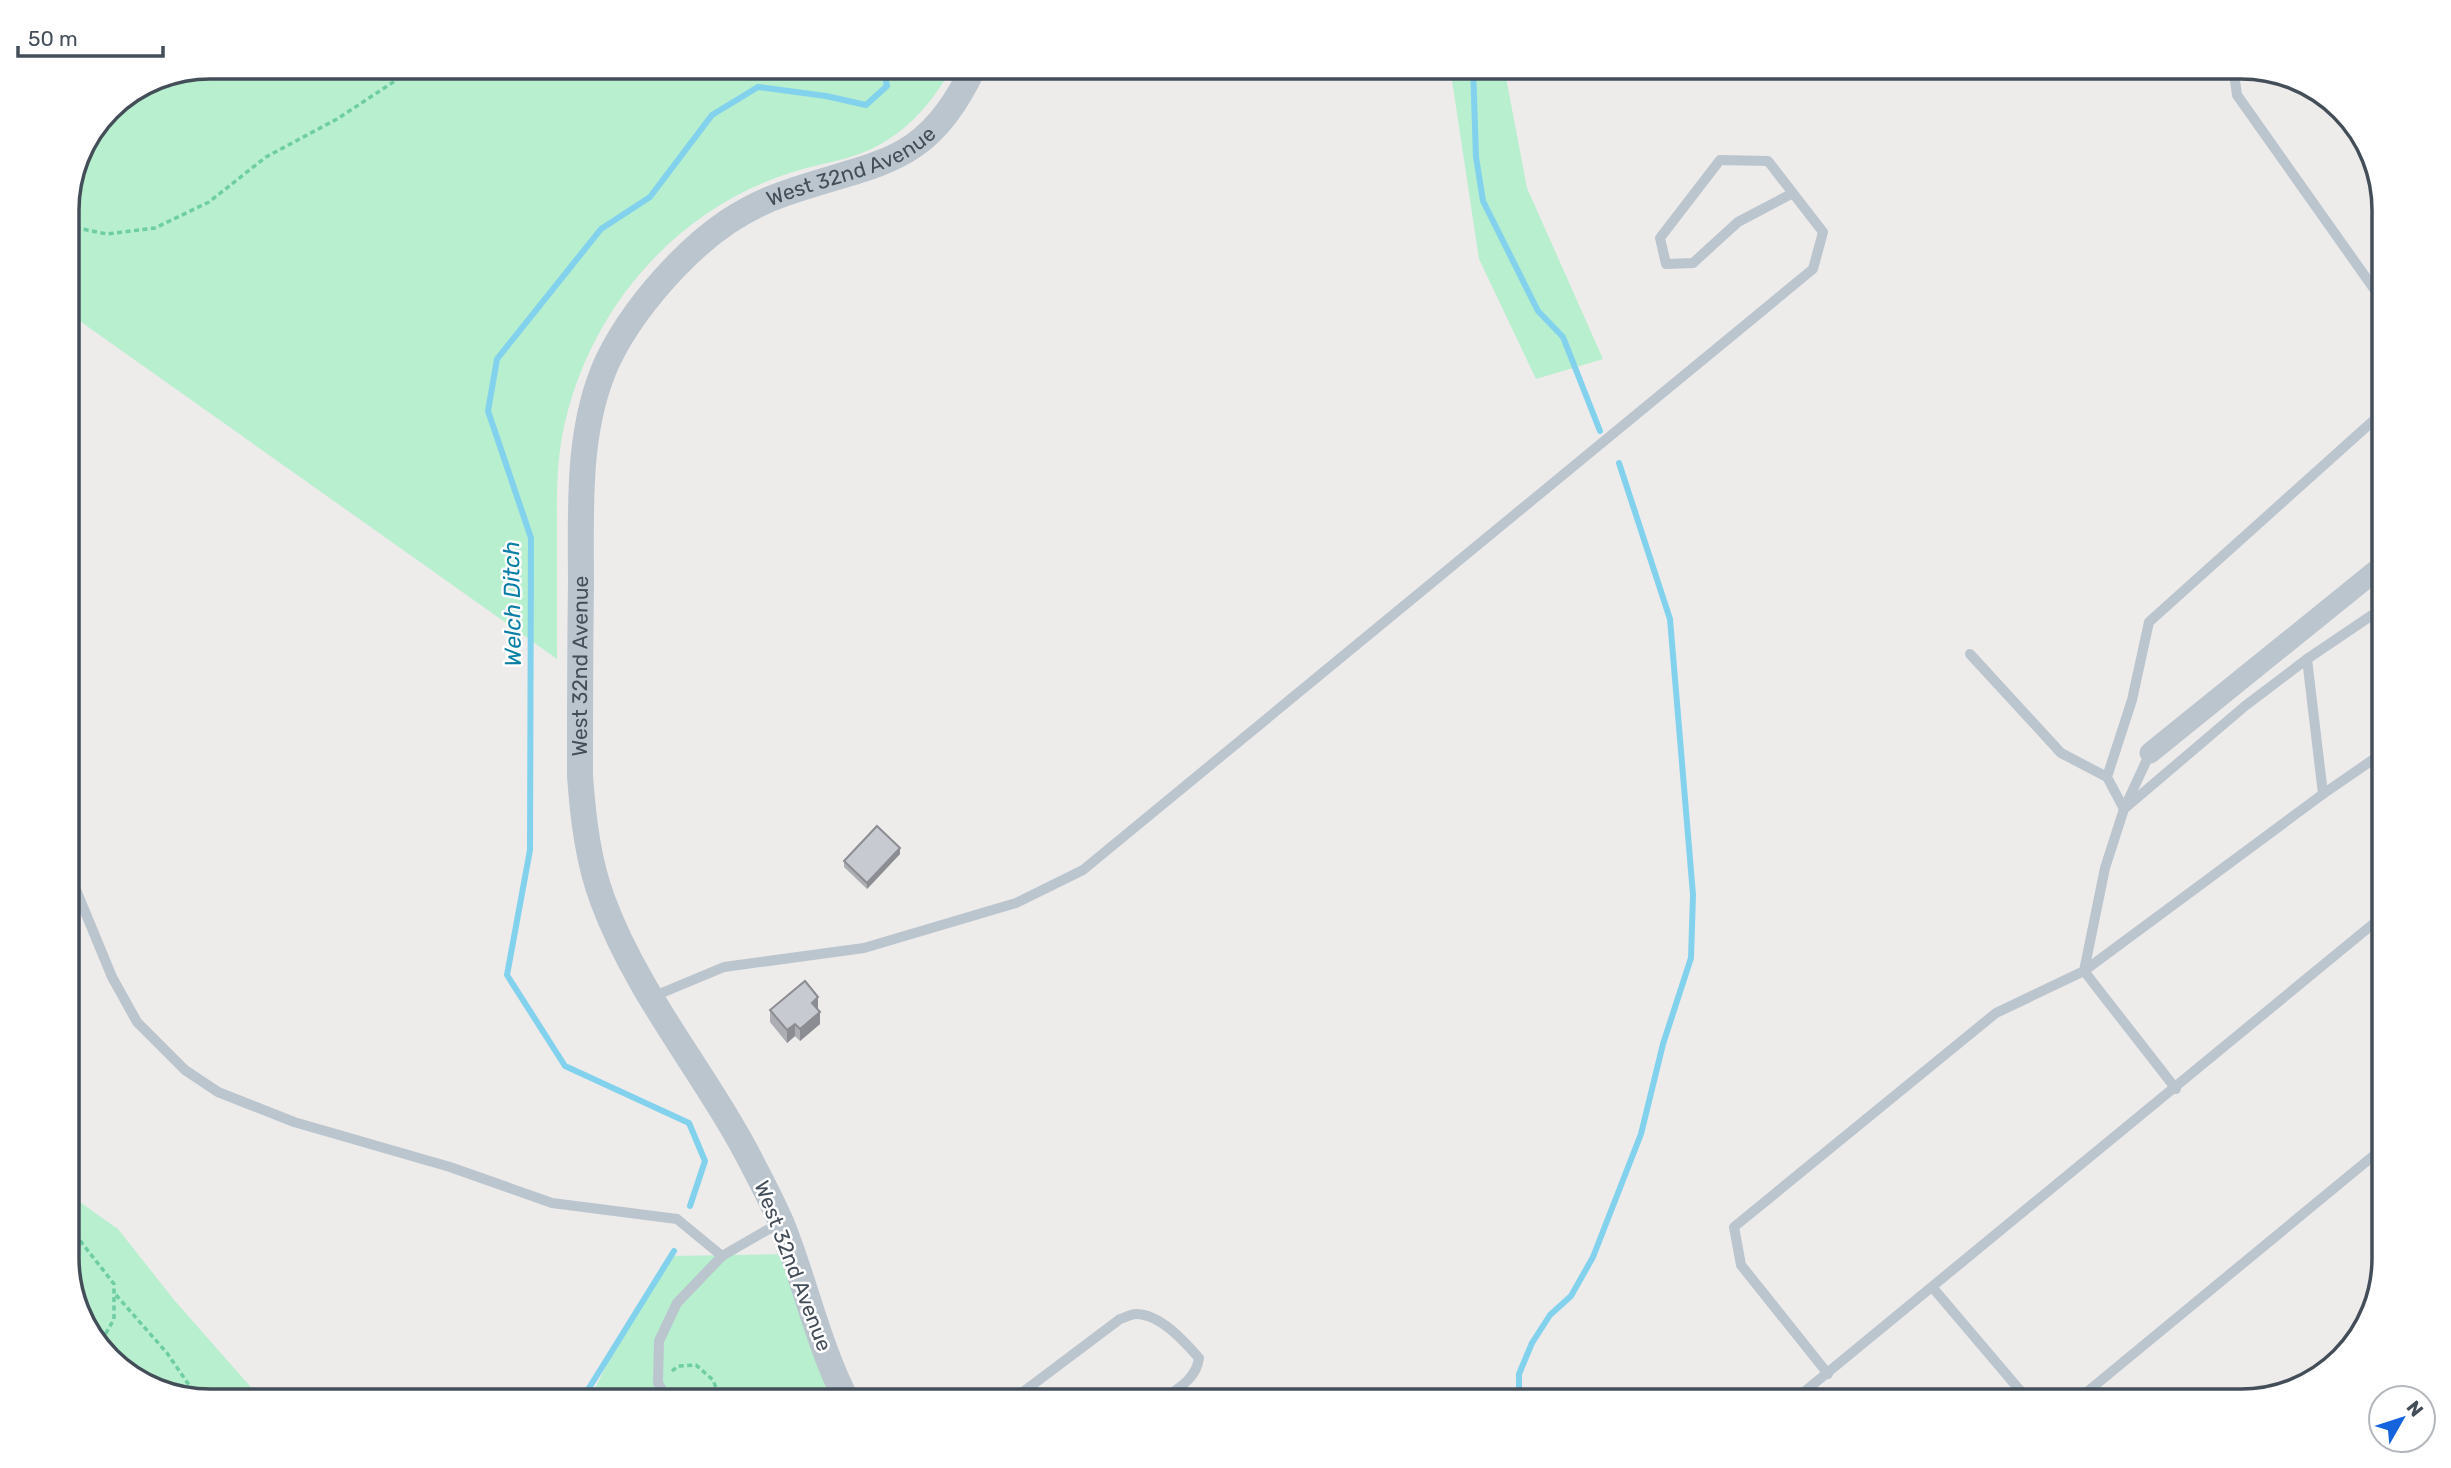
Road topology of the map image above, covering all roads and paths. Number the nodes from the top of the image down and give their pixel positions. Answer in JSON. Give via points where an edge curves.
{"nodes":[{"id":1,"x":397,"y":79,"type":"edge"},
{"id":2,"x":967,"y":79,"type":"edge"},
{"id":3,"x":2235,"y":79,"type":"edge"},
{"id":4,"x":1793,"y":193,"type":"junction"},
{"id":5,"x":79,"y":228,"type":"edge"},
{"id":6,"x":2372,"y":286,"type":"edge"},
{"id":7,"x":2372,"y":422,"type":"edge"},
{"id":8,"x":2372,"y":574,"type":"edge"},
{"id":9,"x":2372,"y":615,"type":"edge"},
{"id":10,"x":1970,"y":654,"type":"dead end"},
{"id":11,"x":2307,"y":659,"type":"junction"},
{"id":12,"x":2150,"y":753,"type":"joint"},
{"id":13,"x":2372,"y":760,"type":"edge"},
{"id":14,"x":2107,"y":777,"type":"junction"},
{"id":15,"x":2323,"y":794,"type":"junction"},
{"id":16,"x":2124,"y":810,"type":"junction"},
{"id":17,"x":79,"y":897,"type":"edge"},
{"id":18,"x":2372,"y":925,"type":"edge"},
{"id":19,"x":2084,"y":971,"type":"junction"},
{"id":20,"x":651,"y":998,"type":"junction"},
{"id":21,"x":2176,"y":1088,"type":"junction"},
{"id":22,"x":2372,"y":1158,"type":"edge"},
{"id":23,"x":781,"y":1222,"type":"junction"},
{"id":24,"x":79,"y":1239,"type":"edge"},
{"id":25,"x":722,"y":1255,"type":"junction"},
{"id":26,"x":1933,"y":1288,"type":"junction"},
{"id":27,"x":114,"y":1293,"type":"junction"},
{"id":28,"x":105,"y":1336,"type":"edge"},
{"id":29,"x":1828,"y":1374,"type":"junction"},
{"id":30,"x":658,"y":1383,"type":"junction"},
{"id":31,"x":191,"y":1388,"type":"edge"},
{"id":32,"x":661,"y":1389,"type":"edge"},
{"id":33,"x":716,"y":1389,"type":"edge"},
{"id":34,"x":842,"y":1389,"type":"edge"},
{"id":35,"x":1028,"y":1389,"type":"edge"},
{"id":36,"x":1177,"y":1389,"type":"edge"},
{"id":37,"x":1809,"y":1389,"type":"edge"},
{"id":38,"x":2018,"y":1389,"type":"edge"},
{"id":39,"x":2092,"y":1389,"type":"edge"}],
"edges":[{"from":1,"to":5,"type":"path","via":[[337,119],[266,157],[209,202],[155,228],[107,234]]},
{"from":2,"to":20,"type":"street","name":"West 32nd Avenue","via":[[952,109],[929,136],[906,152],[758,203],[701,241],[658,285],[628,325],[595,398],[585,442],[581,502],[582,809],[602,900],[626,957]]},
{"from":3,"to":6,"type":"lane","via":[[2237,95]]},
{"from":4,"to":4,"type":"lane","via":[[1738,222],[1693,262],[1667,264],[1660,238],[1720,160],[1768,161]]},
{"from":4,"to":20,"type":"lane","via":[[1823,232],[1812,269],[1083,870],[1016,903],[864,948],[723,967]]},
{"from":7,"to":14,"type":"lane","via":[[2149,622],[2132,700]]},
{"from":8,"to":12,"type":"street"},
{"from":9,"to":11,"type":"lane"},
{"from":10,"to":14,"type":"lane","via":[[2061,753]]},
{"from":11,"to":15,"type":"lane"},
{"from":11,"to":16,"type":"lane"},
{"from":12,"to":16,"type":"lane"},
{"from":13,"to":15,"type":"lane"},
{"from":14,"to":16,"type":"lane"},
{"from":15,"to":19,"type":"lane"},
{"from":16,"to":19,"type":"lane","via":[[2105,868]]},
{"from":17,"to":25,"type":"lane","via":[[112,977],[137,1022],[185,1070],[218,1093],[294,1122],[450,1167],[552,1203],[677,1219]]},
{"from":18,"to":21,"type":"lane"},
{"from":19,"to":21,"type":"lane"},
{"from":19,"to":29,"type":"lane","via":[[1996,1013],[1734,1227],[1741,1265]]},
{"from":20,"to":23,"type":"street","name":"West 32nd Avenue","via":[[730,1121]]},
{"from":21,"to":26,"type":"lane"},
{"from":22,"to":39,"type":"lane"},
{"from":23,"to":25,"type":"lane"},
{"from":23,"to":34,"type":"street","name":"West 32nd Avenue"},
{"from":24,"to":27,"type":"path","via":[[114,1284]]},
{"from":25,"to":30,"type":"lane","via":[[677,1303],[659,1341]]},
{"from":26,"to":29,"type":"lane"},
{"from":26,"to":38,"type":"lane"},
{"from":27,"to":28,"type":"path","via":[[114,1319]]},
{"from":27,"to":31,"type":"path"},
{"from":29,"to":37,"type":"lane"},
{"from":30,"to":32,"type":"lane"},
{"from":30,"to":33,"type":"path","via":[[678,1366],[696,1365]]},
{"from":35,"to":36,"type":"lane","via":[[1120,1319],[1135,1314],[1157,1321],[1199,1358],[1197,1369]]}]}
